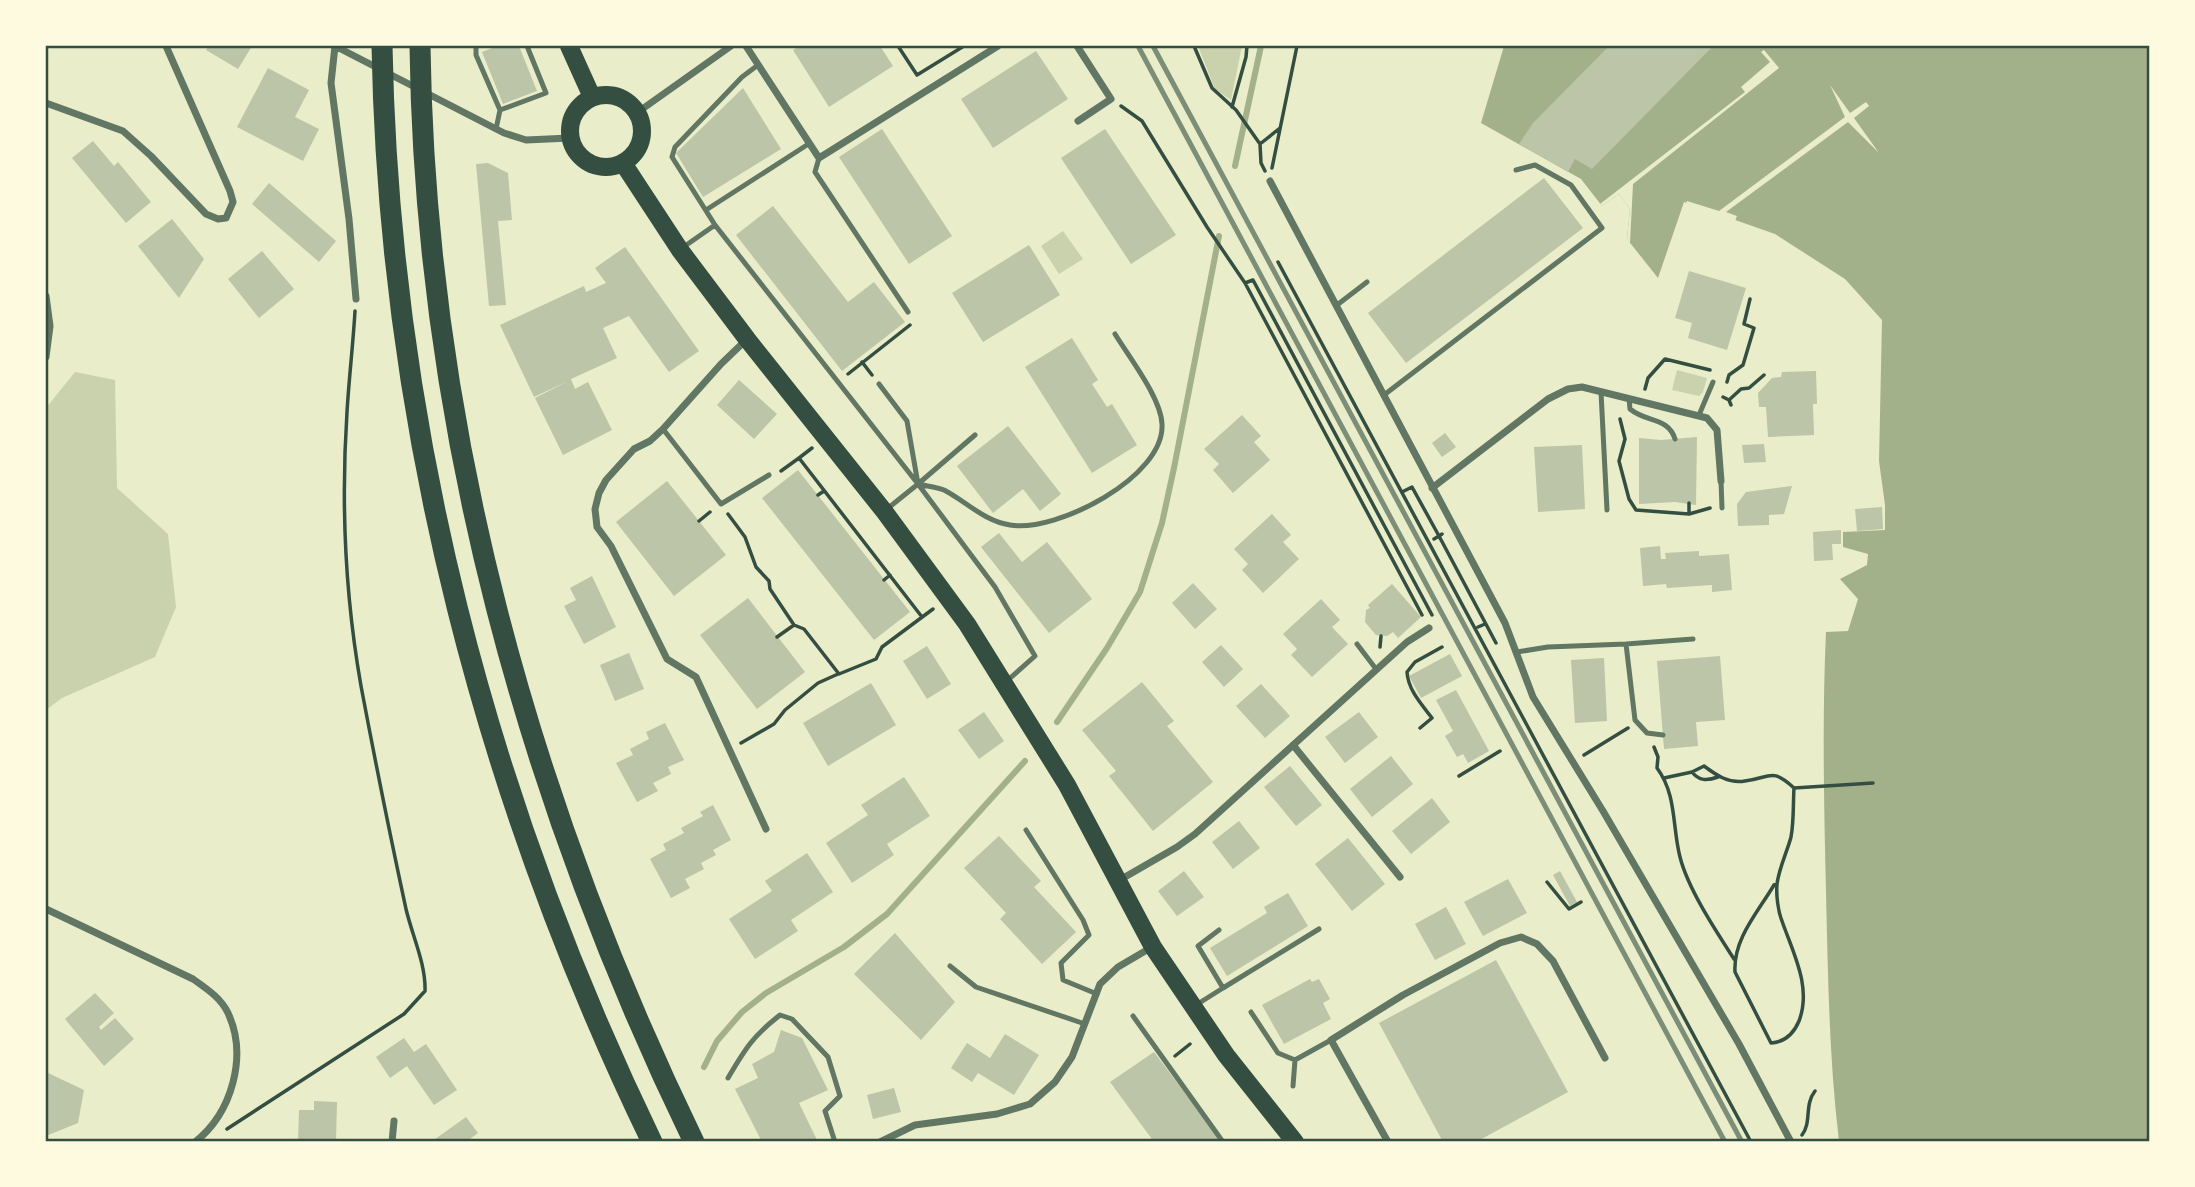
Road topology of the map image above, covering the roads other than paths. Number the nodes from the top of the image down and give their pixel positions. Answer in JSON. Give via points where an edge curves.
{"nodes":[{"id":1,"x":166,"y":46,"type":"edge"},
{"id":2,"x":335,"y":46,"type":"edge"},
{"id":3,"x":382,"y":46,"type":"edge"},
{"id":4,"x":476,"y":46,"type":"edge"},
{"id":5,"x":527,"y":46,"type":"edge"},
{"id":6,"x":569,"y":46,"type":"edge"},
{"id":7,"x":732,"y":46,"type":"edge"},
{"id":8,"x":746,"y":46,"type":"edge"},
{"id":9,"x":998,"y":46,"type":"edge"},
{"id":10,"x":1077,"y":46,"type":"edge"},
{"id":11,"x":420,"y":48,"type":"edge"},
{"id":12,"x":758,"y":65,"type":"junction"},
{"id":13,"x":593,"y":97,"type":"junction"},
{"id":14,"x":46,"y":103,"type":"edge"},
{"id":15,"x":500,"y":110,"type":"junction"},
{"id":16,"x":638,"y":112,"type":"junction"},
{"id":17,"x":1078,"y":121,"type":"dead end"},
{"id":18,"x":496,"y":128,"type":"junction"},
{"id":19,"x":570,"y":138,"type":"junction"},
{"id":20,"x":810,"y":143,"type":"junction"},
{"id":21,"x":819,"y":158,"type":"junction"},
{"id":22,"x":623,"y":163,"type":"junction"},
{"id":23,"x":1516,"y":170,"type":"dead end"},
{"id":24,"x":1270,"y":181,"type":"road end"},
{"id":25,"x":706,"y":210,"type":"junction"},
{"id":26,"x":715,"y":225,"type":"junction"},
{"id":27,"x":680,"y":250,"type":"junction"},
{"id":28,"x":1367,"y":282,"type":"dead end"},
{"id":29,"x":46,"y":296,"type":"edge"},
{"id":30,"x":356,"y":299,"type":"road end"},
{"id":31,"x":1337,"y":305,"type":"junction"},
{"id":32,"x":908,"y":312,"type":"dead end"},
{"id":33,"x":1115,"y":334,"type":"dead end"},
{"id":34,"x":747,"y":339,"type":"junction"},
{"id":35,"x":46,"y":358,"type":"edge"},
{"id":36,"x":1713,"y":382,"type":"dead end"},
{"id":37,"x":879,"y":384,"type":"dead end"},
{"id":38,"x":1601,"y":392,"type":"junction"},
{"id":39,"x":1384,"y":396,"type":"junction"},
{"id":40,"x":1629,"y":398,"type":"junction"},
{"id":41,"x":1699,"y":415,"type":"junction"},
{"id":42,"x":663,"y":429,"type":"junction"},
{"id":43,"x":975,"y":435,"type":"dead end"},
{"id":44,"x":1675,"y":439,"type":"dead end"},
{"id":45,"x":769,"y":475,"type":"road end"},
{"id":46,"x":1721,"y":481,"type":"joint"},
{"id":47,"x":918,"y":484,"type":"junction"},
{"id":48,"x":1432,"y":488,"type":"junction"},
{"id":49,"x":1722,"y":507,"type":"road end"},
{"id":50,"x":1607,"y":510,"type":"dead end"},
{"id":51,"x":884,"y":511,"type":"junction"},
{"id":52,"x":1429,"y":628,"type":"road end"},
{"id":53,"x":1693,"y":639,"type":"dead end"},
{"id":54,"x":1357,"y":644,"type":"dead end"},
{"id":55,"x":1626,"y":644,"type":"junction"},
{"id":56,"x":1517,"y":652,"type":"junction"},
{"id":57,"x":1376,"y":669,"type":"junction"},
{"id":58,"x":1005,"y":683,"type":"junction"},
{"id":59,"x":1663,"y":735,"type":"dead end"},
{"id":60,"x":1293,"y":745,"type":"junction"},
{"id":61,"x":766,"y":829,"type":"dead end"},
{"id":62,"x":1026,"y":830,"type":"dead end"},
{"id":63,"x":1400,"y":877,"type":"dead end"},
{"id":64,"x":1117,"y":881,"type":"junction"},
{"id":65,"x":46,"y":909,"type":"edge"},
{"id":66,"x":1319,"y":929,"type":"dead end"},
{"id":67,"x":1219,"y":930,"type":"dead end"},
{"id":68,"x":1153,"y":947,"type":"junction"},
{"id":69,"x":950,"y":966,"type":"dead end"},
{"id":70,"x":1223,"y":988,"type":"junction"},
{"id":71,"x":1097,"y":994,"type":"junction"},
{"id":72,"x":1194,"y":1007,"type":"junction"},
{"id":73,"x":1251,"y":1012,"type":"dead end"},
{"id":74,"x":1133,"y":1016,"type":"dead end"},
{"id":75,"x":1085,"y":1024,"type":"junction"},
{"id":76,"x":1331,"y":1040,"type":"junction"},
{"id":77,"x":1605,"y":1058,"type":"dead end"},
{"id":78,"x":1295,"y":1060,"type":"junction"},
{"id":79,"x":728,"y":1078,"type":"dead end"},
{"id":80,"x":1293,"y":1086,"type":"dead end"},
{"id":81,"x":394,"y":1121,"type":"dead end"},
{"id":82,"x":195,"y":1142,"type":"edge"},
{"id":83,"x":392,"y":1142,"type":"edge"},
{"id":84,"x":652,"y":1142,"type":"edge"},
{"id":85,"x":694,"y":1142,"type":"edge"},
{"id":86,"x":835,"y":1142,"type":"edge"},
{"id":87,"x":880,"y":1142,"type":"edge"},
{"id":88,"x":1223,"y":1142,"type":"edge"},
{"id":89,"x":1295,"y":1142,"type":"edge"},
{"id":90,"x":1388,"y":1142,"type":"edge"},
{"id":91,"x":1791,"y":1142,"type":"edge"}],
"edges":[{"from":1,"to":14,"type":"street","via":[[230,191],[233,202],[226,218],[206,214],[123,131]]},
{"from":2,"to":18,"type":"street"},
{"from":2,"to":30,"type":"street","via":[[331,83]]},
{"from":3,"to":84,"type":"highway","via":[[392,227],[410,374],[461,629],[533,860],[585,994]]},
{"from":4,"to":15,"type":"lane"},
{"from":5,"to":15,"type":"lane","via":[[546,93]]},
{"from":6,"to":13,"type":"main road"},
{"from":7,"to":16,"type":"street"},
{"from":8,"to":12,"type":"street"},
{"from":9,"to":21,"type":"street"},
{"from":10,"to":17,"type":"street","via":[[1111,99]]},
{"from":11,"to":85,"type":"highway","via":[[433,261],[447,366],[496,612],[536,751],[585,891]]},
{"from":12,"to":20,"type":"street"},
{"from":12,"to":25,"type":"lane","via":[[675,147],[672,157]]},
{"from":13,"to":16,"type":"main road","via":[[618,96]]},
{"from":13,"to":19,"type":"main road","via":[[572,118]]},
{"from":15,"to":18,"type":"lane"},
{"from":16,"to":22,"type":"main road","via":[[642,123],[639,146]]},
{"from":18,"to":19,"type":"street","via":[[526,140]]},
{"from":19,"to":22,"type":"main road","via":[[590,164],[613,167]]},
{"from":20,"to":21,"type":"street"},
{"from":20,"to":25,"type":"lane"},
{"from":21,"to":32,"type":"lane","via":[[815,172]]},
{"from":22,"to":27,"type":"main road"},
{"from":23,"to":39,"type":"lane","via":[[1535,165],[1571,185],[1602,228]]},
{"from":24,"to":31,"type":"street"},
{"from":25,"to":26,"type":"lane"},
{"from":26,"to":27,"type":"lane"},
{"from":26,"to":47,"type":"lane"},
{"from":27,"to":34,"type":"main road"},
{"from":28,"to":31,"type":"lane"},
{"from":29,"to":35,"type":"street","via":[[50,326]]},
{"from":31,"to":39,"type":"street"},
{"from":33,"to":47,"type":"lane","via":[[1155,400],[1162,424],[1158,447],[1115,492],[1091,507],[1046,523],[1010,526],[981,515],[943,489]]},
{"from":34,"to":42,"type":"street"},
{"from":34,"to":51,"type":"main road"},
{"from":36,"to":41,"type":"lane"},
{"from":37,"to":47,"type":"lane","via":[[907,421]]},
{"from":38,"to":40,"type":"street"},
{"from":38,"to":48,"type":"street","via":[[1582,387],[1548,399]]},
{"from":38,"to":50,"type":"lane"},
{"from":39,"to":48,"type":"street"},
{"from":40,"to":41,"type":"street"},
{"from":40,"to":44,"type":"lane","via":[[1630,409],[1662,423]]},
{"from":41,"to":46,"type":"street","via":[[1717,430]]},
{"from":42,"to":45,"type":"lane","via":[[720,504]]},
{"from":42,"to":61,"type":"street","via":[[634,449],[606,480],[594,509],[597,527],[667,659],[696,677]]},
{"from":43,"to":47,"type":"lane"},
{"from":46,"to":49,"type":"lane"},
{"from":47,"to":51,"type":"lane"},
{"from":47,"to":58,"type":"lane","via":[[995,587],[1035,656]]},
{"from":48,"to":56,"type":"street"},
{"from":51,"to":58,"type":"main road"},
{"from":52,"to":57,"type":"street"},
{"from":53,"to":55,"type":"lane"},
{"from":54,"to":57,"type":"lane"},
{"from":55,"to":56,"type":"lane"},
{"from":55,"to":59,"type":"lane","via":[[1635,720],[1647,733]]},
{"from":56,"to":91,"type":"street","via":[[1533,697],[1732,1033]]},
{"from":57,"to":60,"type":"street"},
{"from":58,"to":64,"type":"main road","via":[[1067,785]]},
{"from":60,"to":63,"type":"street"},
{"from":60,"to":64,"type":"street","via":[[1195,834]]},
{"from":62,"to":71,"type":"lane","via":[[1088,935],[1061,963],[1063,979]]},
{"from":64,"to":68,"type":"main road"},
{"from":65,"to":82,"type":"street","via":[[193,979],[213,993],[228,1012],[237,1042],[235,1074],[225,1104]]},
{"from":66,"to":70,"type":"lane"},
{"from":67,"to":70,"type":"lane","via":[[1198,946]]},
{"from":68,"to":71,"type":"street","via":[[1118,967],[1100,984]]},
{"from":68,"to":72,"type":"main road"},
{"from":69,"to":75,"type":"lane","via":[[976,987]]},
{"from":70,"to":72,"type":"lane"},
{"from":71,"to":75,"type":"street"},
{"from":72,"to":89,"type":"main road"},
{"from":73,"to":78,"type":"lane","via":[[1278,1052]]},
{"from":74,"to":88,"type":"lane"},
{"from":75,"to":87,"type":"street","via":[[1064,1070],[1030,1104],[997,1114],[915,1125]]},
{"from":76,"to":77,"type":"street","via":[[1404,995],[1500,943],[1521,937],[1537,944],[1553,961]]},
{"from":76,"to":78,"type":"lane"},
{"from":76,"to":90,"type":"street"},
{"from":78,"to":80,"type":"lane"},
{"from":79,"to":86,"type":"lane","via":[[759,1032],[780,1015],[792,1019],[828,1057],[840,1096],[825,1111]]},
{"from":81,"to":83,"type":"street"}]}
